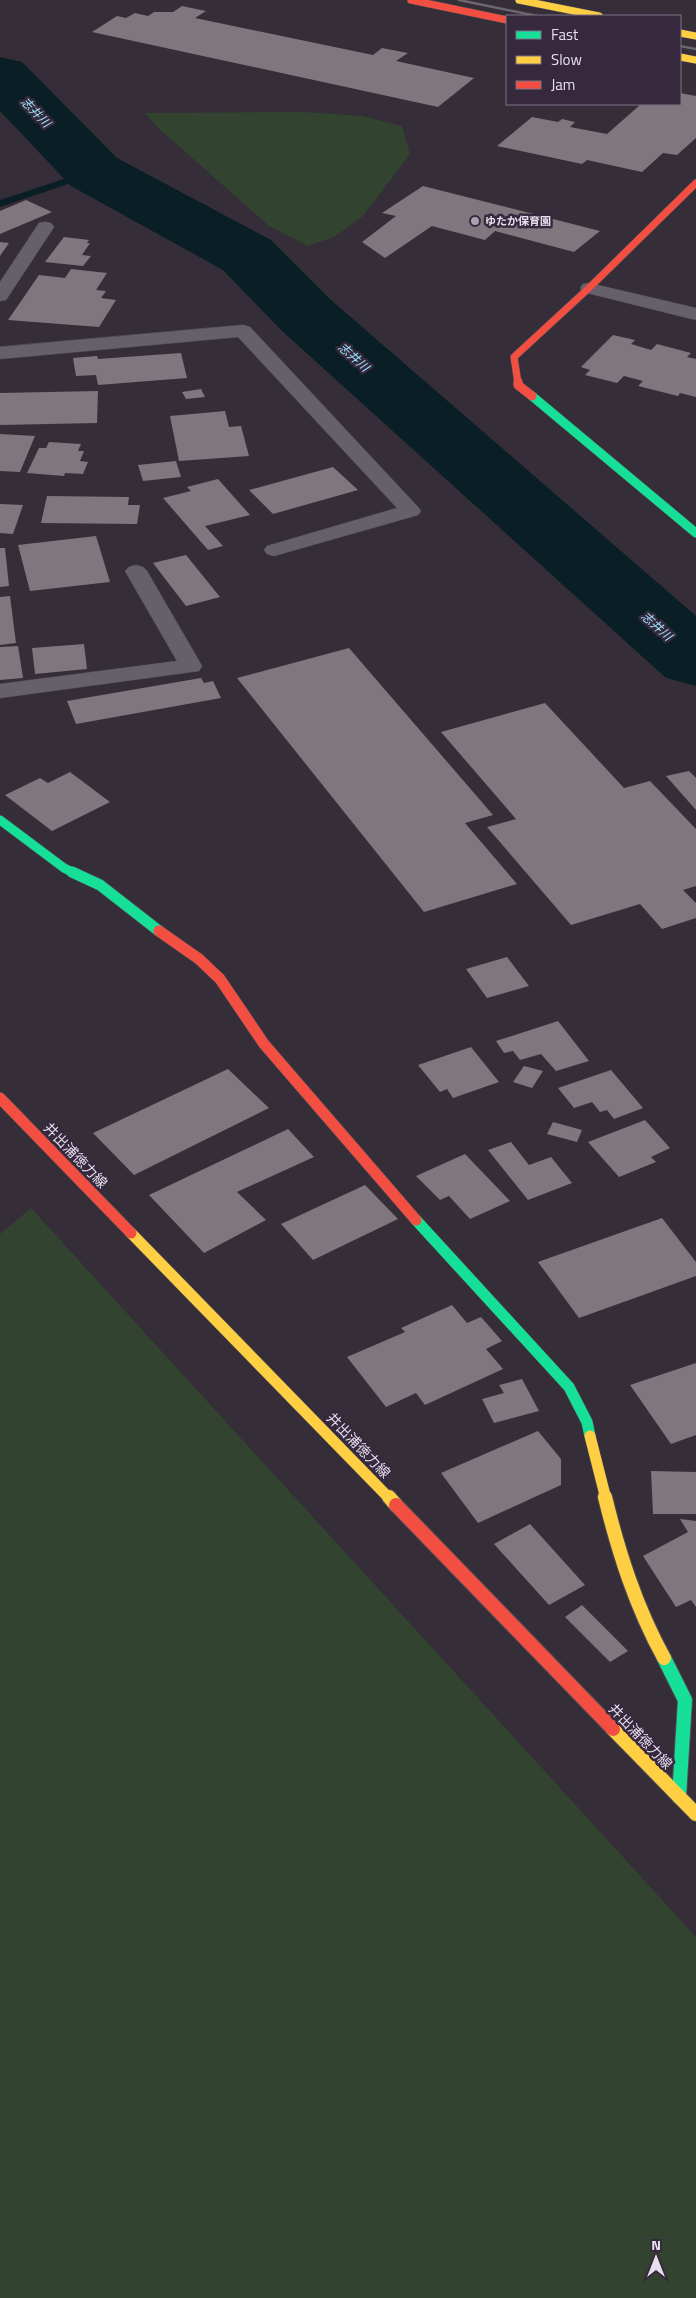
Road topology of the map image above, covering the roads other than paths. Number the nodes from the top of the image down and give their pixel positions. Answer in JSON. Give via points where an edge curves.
{"nodes":[{"id":1,"x":410,"y":0,"type":"edge"},
{"id":2,"x":519,"y":0,"type":"edge"},
{"id":3,"x":594,"y":15,"type":"edge"},
{"id":4,"x":506,"y":20,"type":"edge"},
{"id":5,"x":681,"y":33,"type":"edge"},
{"id":6,"x":696,"y":36,"type":"edge"},
{"id":7,"x":681,"y":57,"type":"edge"},
{"id":8,"x":696,"y":60,"type":"edge"},
{"id":9,"x":696,"y":183,"type":"edge"},
{"id":10,"x":45,"y":227,"type":"dead end"},
{"id":11,"x":589,"y":288,"type":"junction"},
{"id":12,"x":0,"y":296,"type":"edge"},
{"id":13,"x":696,"y":314,"type":"edge"},
{"id":14,"x":0,"y":353,"type":"edge"},
{"id":15,"x":696,"y":532,"type":"edge"},
{"id":16,"x":274,"y":550,"type":"dead end"},
{"id":17,"x":136,"y":571,"type":"dead end"},
{"id":18,"x":0,"y":691,"type":"edge"},
{"id":19,"x":0,"y":820,"type":"edge"},
{"id":20,"x":2,"y":1104,"type":"edge"},
{"id":21,"x":679,"y":1797,"type":"junction"},
{"id":22,"x":696,"y":1814,"type":"edge"}],
"edges":[{"from":1,"to":4,"type":"street"},
{"from":2,"to":3,"type":"street"},
{"from":5,"to":6,"type":"street"},
{"from":7,"to":8,"type":"street"},
{"from":9,"to":11,"type":"street"},
{"from":10,"to":12,"type":"street"},
{"from":11,"to":13,"type":"street"},
{"from":11,"to":15,"type":"street","via":[[514,357],[518,385]]},
{"from":14,"to":16,"type":"street","via":[[243,331],[411,510]]},
{"from":17,"to":18,"type":"street","via":[[191,666]]},
{"from":19,"to":21,"type":"street","via":[[64,868],[100,885],[220,979],[264,1044],[392,1194],[569,1387],[587,1422],[620,1557],[653,1638],[685,1700]]},
{"from":20,"to":21,"type":"street","name":"井出浦徳力線"},
{"from":21,"to":22,"type":"street","name":"井出浦徳力線"}]}
